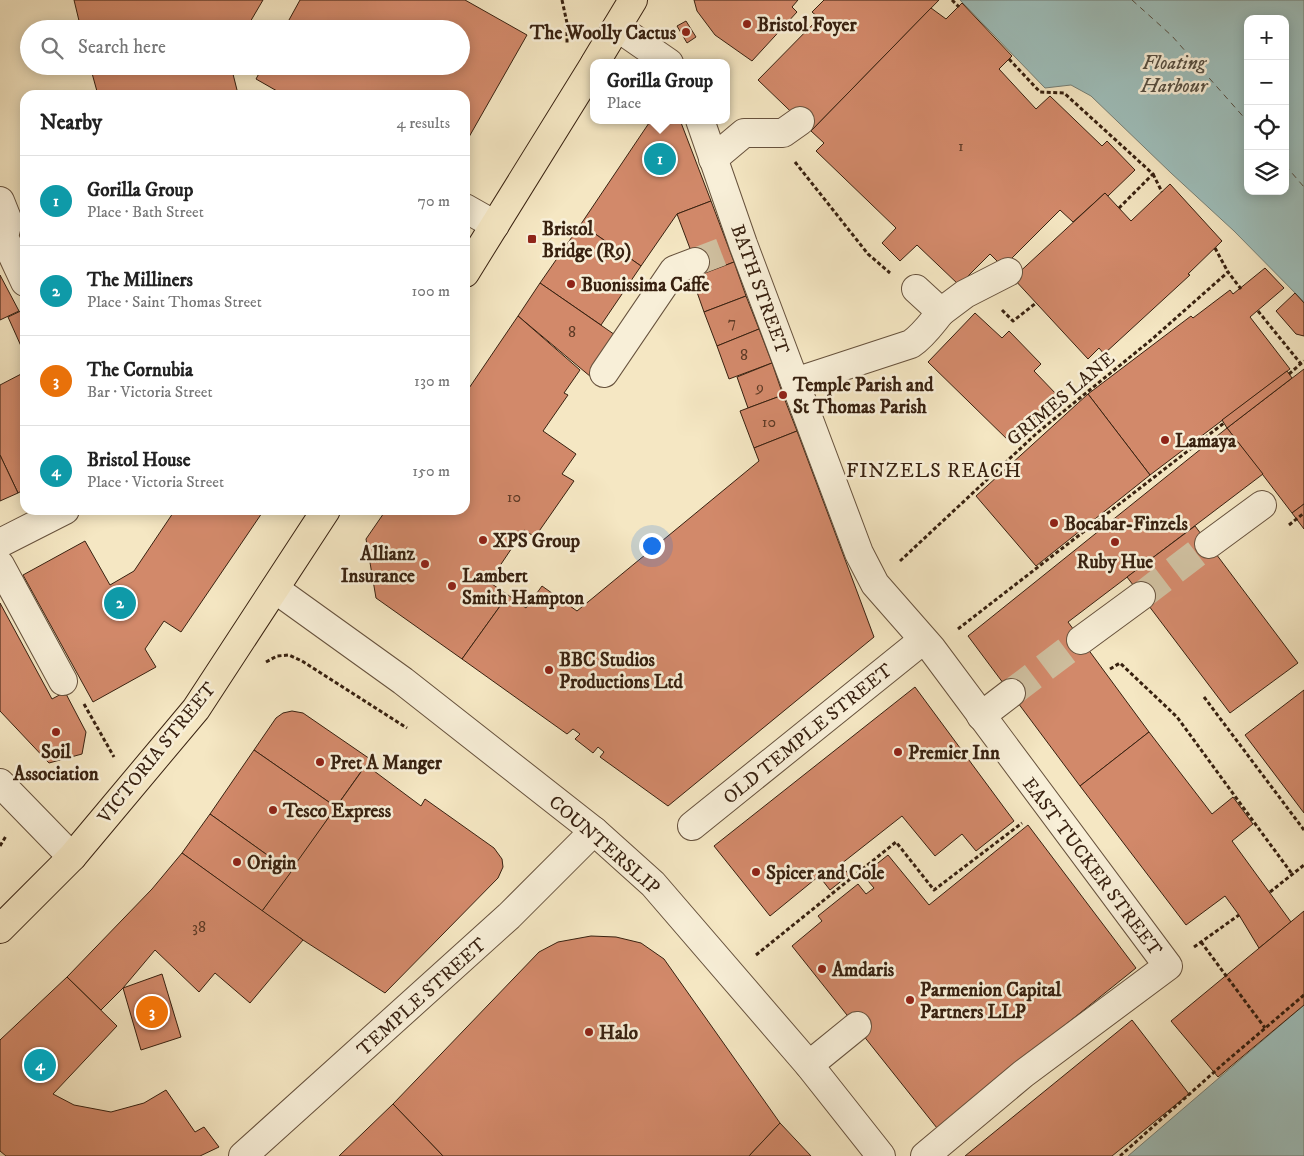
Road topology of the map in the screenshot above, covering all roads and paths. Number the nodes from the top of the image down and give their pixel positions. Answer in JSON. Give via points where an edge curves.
{"nodes":[{"id":1,"x":633,"y":0,"type":"edge"},
{"id":2,"x":952,"y":0,"type":"edge"},
{"id":3,"x":959,"y":7,"type":"dead end"},
{"id":4,"x":617,"y":27,"type":"junction"},
{"id":5,"x":597,"y":59,"type":"edge"},
{"id":6,"x":664,"y":59,"type":"edge"},
{"id":7,"x":1009,"y":59,"type":"dead end"},
{"id":8,"x":590,"y":71,"type":"edge"},
{"id":9,"x":800,"y":121,"type":"dead end"},
{"id":10,"x":701,"y":124,"type":"edge"},
{"id":11,"x":772,"y":132,"type":"junction"},
{"id":12,"x":714,"y":159,"type":"junction"},
{"id":13,"x":1153,"y":174,"type":"junction"},
{"id":14,"x":1162,"y":192,"type":"dead end"},
{"id":15,"x":1118,"y":208,"type":"dead end"},
{"id":16,"x":470,"y":211,"type":"edge"},
{"id":17,"x":11,"y":212,"type":"edge"},
{"id":18,"x":495,"y":225,"type":"junction"},
{"id":19,"x":1215,"y":248,"type":"dead end"},
{"id":20,"x":695,"y":262,"type":"tunnel mouth"},
{"id":21,"x":470,"y":265,"type":"edge"},
{"id":22,"x":20,"y":271,"type":"edge"},
{"id":23,"x":1008,"y":272,"type":"dead end"},
{"id":24,"x":1228,"y":272,"type":"junction"},
{"id":25,"x":916,"y":289,"type":"joint"},
{"id":26,"x":1241,"y":289,"type":"dead end"},
{"id":27,"x":1258,"y":311,"type":"dead end"},
{"id":28,"x":942,"y":312,"type":"junction"},
{"id":29,"x":1302,"y":363,"type":"edge"},
{"id":30,"x":604,"y":373,"type":"dead end"},
{"id":31,"x":1289,"y":374,"type":"dead end"},
{"id":32,"x":795,"y":382,"type":"junction"},
{"id":33,"x":1224,"y":423,"type":"dead end"},
{"id":34,"x":1262,"y":505,"type":"dead end"},
{"id":35,"x":55,"y":515,"type":"edge"},
{"id":36,"x":323,"y":515,"type":"edge"},
{"id":37,"x":0,"y":543,"type":"edge"},
{"id":38,"x":1209,"y":544,"type":"tunnel mouth"},
{"id":39,"x":0,"y":565,"type":"edge"},
{"id":40,"x":875,"y":584,"type":"junction"},
{"id":41,"x":275,"y":589,"type":"junction"},
{"id":42,"x":1141,"y":596,"type":"tunnel mouth"},
{"id":43,"x":1081,"y":640,"type":"tunnel mouth"},
{"id":44,"x":927,"y":644,"type":"junction"},
{"id":45,"x":1110,"y":669,"type":"dead end"},
{"id":46,"x":63,"y":681,"type":"joint"},
{"id":47,"x":1011,"y":693,"type":"tunnel mouth"},
{"id":48,"x":1204,"y":697,"type":"dead end"},
{"id":49,"x":981,"y":716,"type":"junction"},
{"id":50,"x":0,"y":783,"type":"edge"},
{"id":51,"x":131,"y":785,"type":"junction"},
{"id":52,"x":1046,"y":804,"type":"junction"},
{"id":53,"x":692,"y":826,"type":"dead end"},
{"id":54,"x":1304,"y":830,"type":"edge"},
{"id":55,"x":594,"y":831,"type":"junction"},
{"id":56,"x":72,"y":857,"type":"junction"},
{"id":57,"x":1304,"y":864,"type":"edge"},
{"id":58,"x":1292,"y":874,"type":"junction"},
{"id":59,"x":1270,"y":892,"type":"dead end"},
{"id":60,"x":1239,"y":914,"type":"dead end"},
{"id":61,"x":0,"y":929,"type":"edge"},
{"id":62,"x":1201,"y":942,"type":"junction"},
{"id":63,"x":1168,"y":966,"type":"junction"},
{"id":64,"x":731,"y":975,"type":"junction"},
{"id":65,"x":1304,"y":995,"type":"edge"},
{"id":66,"x":856,"y":1026,"type":"dead end"},
{"id":67,"x":1266,"y":1028,"type":"junction"},
{"id":68,"x":809,"y":1065,"type":"junction"},
{"id":69,"x":243,"y":1156,"type":"edge"},
{"id":70,"x":881,"y":1156,"type":"edge"},
{"id":71,"x":925,"y":1156,"type":"edge"},
{"id":72,"x":1120,"y":1156,"type":"edge"}],
"edges":[{"from":1,"to":4,"type":"main road"},
{"from":2,"to":3,"type":"path"},
{"from":4,"to":5,"type":"main road"},
{"from":4,"to":6,"type":"street"},
{"from":7,"to":13,"type":"path","via":[[1040,92],[1064,92]]},
{"from":8,"to":18,"type":"main road"},
{"from":9,"to":11,"type":"street","via":[[784,133]]},
{"from":10,"to":12,"type":"street","name":"BATH STREET"},
{"from":11,"to":12,"type":"street","via":[[744,132]]},
{"from":11,"to":25,"type":"path","via":[[868,254],[906,287]]},
{"from":12,"to":32,"type":"street","name":"BATH STREET","via":[[736,246]]},
{"from":13,"to":14,"type":"path"},
{"from":13,"to":15,"type":"path"},
{"from":16,"to":18,"type":"street"},
{"from":17,"to":22,"type":"street","via":[[4,237]]},
{"from":18,"to":21,"type":"main road"},
{"from":19,"to":24,"type":"path"},
{"from":20,"to":30,"type":"street","via":[[674,270]]},
{"from":23,"to":28,"type":"street","via":[[965,294]]},
{"from":24,"to":26,"type":"path"},
{"from":24,"to":40,"type":"path","name":"GRIMES LANE","via":[[1037,433]]},
{"from":25,"to":28,"type":"street"},
{"from":27,"to":29,"type":"path"},
{"from":28,"to":32,"type":"street","via":[[927,332],[911,344]]},
{"from":29,"to":31,"type":"path"},
{"from":32,"to":40,"type":"street","name":"BATH STREET","via":[[859,553]]},
{"from":33,"to":44,"type":"path"},
{"from":34,"to":38,"type":"street"},
{"from":35,"to":37,"type":"street"},
{"from":36,"to":41,"type":"main road","name":"VICTORIA STREET"},
{"from":39,"to":46,"type":"street"},
{"from":40,"to":44,"type":"street","name":"BATH STREET"},
{"from":41,"to":51,"type":"main road","name":"VICTORIA STREET","via":[[196,709]]},
{"from":41,"to":55,"type":"street","name":"COUNTERSLIP","via":[[404,681]]},
{"from":42,"to":43,"type":"street"},
{"from":44,"to":49,"type":"street","name":"EAST TUCKER STREET"},
{"from":44,"to":53,"type":"street","name":"OLD TEMPLE STREET"},
{"from":45,"to":58,"type":"path","via":[[1120,663],[1177,717]]},
{"from":46,"to":51,"type":"path","via":[[73,684]]},
{"from":47,"to":49,"type":"street"},
{"from":48,"to":54,"type":"path"},
{"from":49,"to":52,"type":"street","name":"EAST TUCKER STREET"},
{"from":50,"to":56,"type":"street"},
{"from":51,"to":56,"type":"main road","name":"VICTORIA STREET"},
{"from":52,"to":63,"type":"street","name":"EAST TUCKER STREET"},
{"from":52,"to":64,"type":"path","via":[[934,890],[896,842]]},
{"from":55,"to":64,"type":"street","name":"COUNTERSLIP","via":[[653,884]]},
{"from":55,"to":69,"type":"street","name":"TEMPLE STREET","via":[[509,916]]},
{"from":56,"to":61,"type":"main road","name":"VICTORIA STREET"},
{"from":57,"to":58,"type":"path"},
{"from":58,"to":59,"type":"path"},
{"from":60,"to":62,"type":"path"},
{"from":62,"to":63,"type":"path"},
{"from":62,"to":67,"type":"path"},
{"from":63,"to":71,"type":"street","name":"EAST TUCKER STREET","via":[[1023,1074]]},
{"from":64,"to":68,"type":"street","name":"COUNTERSLIP"},
{"from":65,"to":67,"type":"path"},
{"from":66,"to":68,"type":"street"},
{"from":67,"to":72,"type":"path"},
{"from":68,"to":70,"type":"street","name":"COUNTERSLIP"}]}
